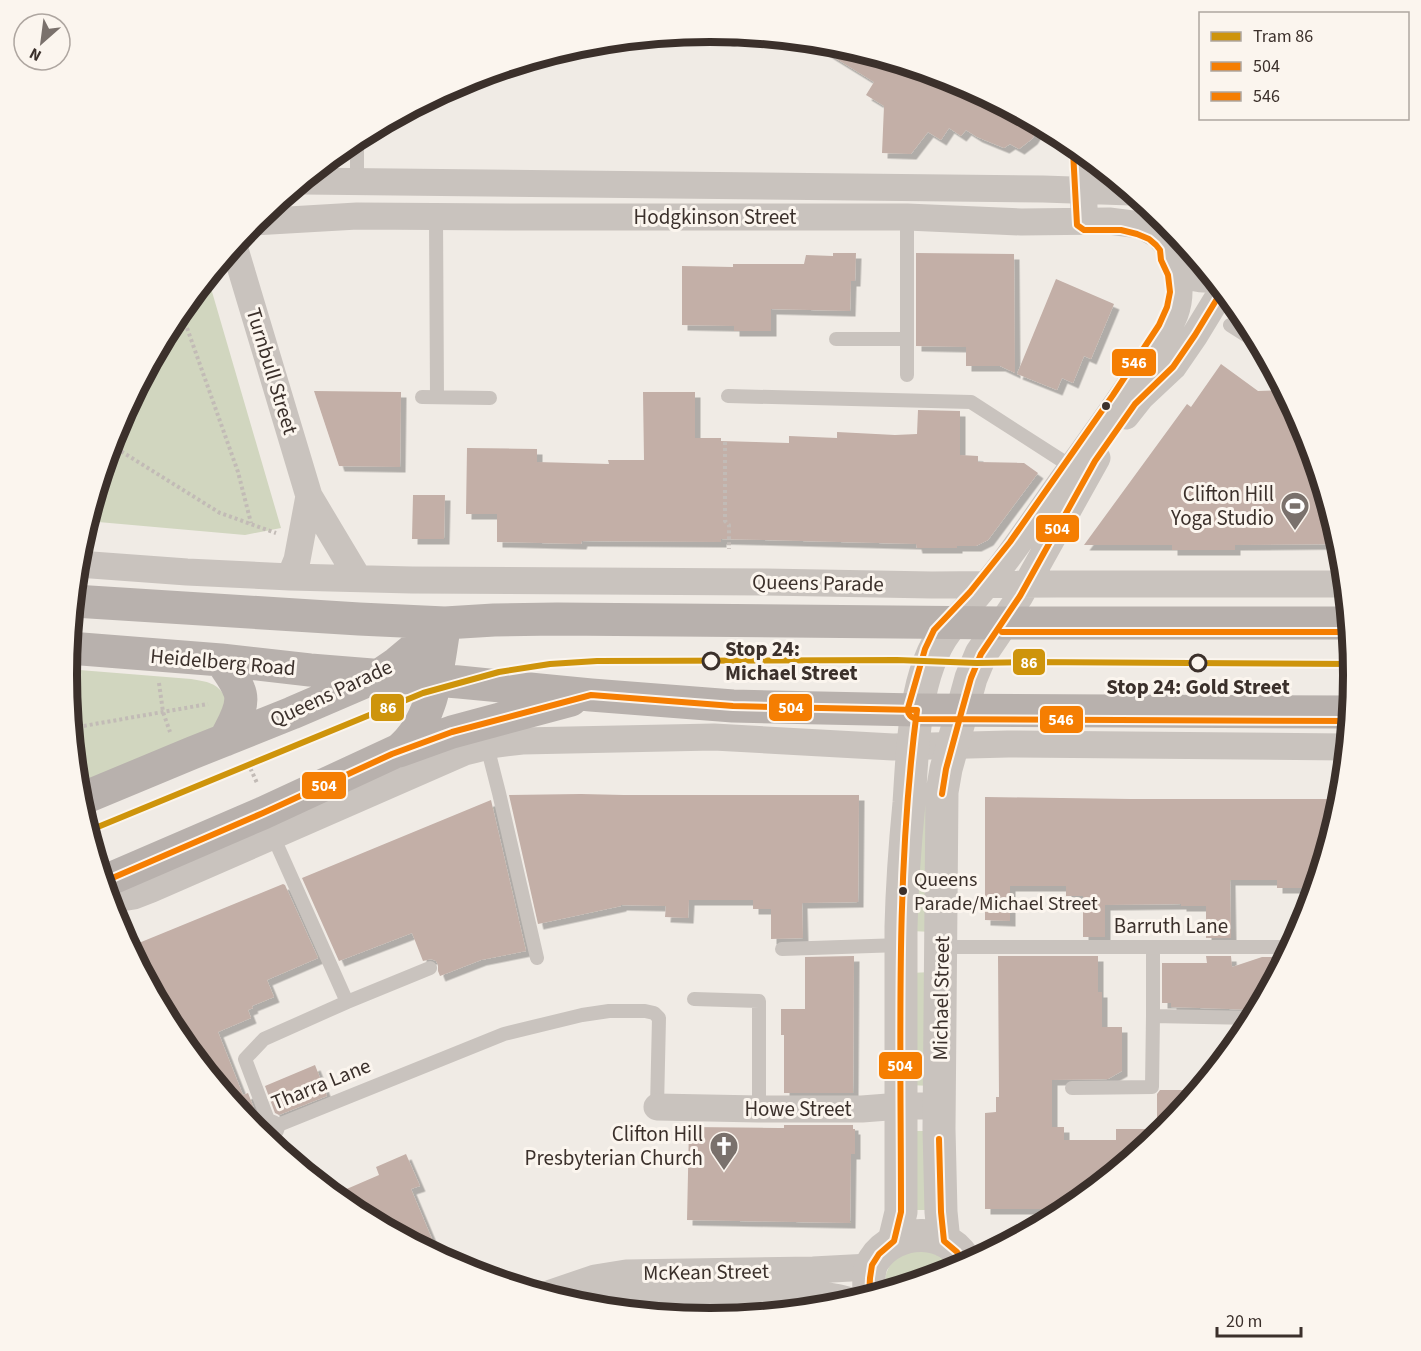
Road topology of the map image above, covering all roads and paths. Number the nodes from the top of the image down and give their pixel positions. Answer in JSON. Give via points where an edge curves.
{"nodes":[{"id":1,"x":357,"y":150,"type":"edge"},
{"id":2,"x":315,"y":181,"type":"edge"},
{"id":3,"x":357,"y":182,"type":"junction"},
{"id":4,"x":1107,"y":186,"type":"edge"},
{"id":5,"x":436,"y":217,"type":"junction"},
{"id":6,"x":907,"y":217,"type":"junction"},
{"id":7,"x":270,"y":221,"type":"edge"},
{"id":8,"x":1085,"y":221,"type":"junction"},
{"id":9,"x":1172,"y":247,"type":"edge"},
{"id":10,"x":237,"y":255,"type":"edge"},
{"id":11,"x":1205,"y":280,"type":"edge"},
{"id":12,"x":1218,"y":297,"type":"edge"},
{"id":13,"x":185,"y":322,"type":"edge"},
{"id":14,"x":1230,"y":325,"type":"dead end"},
{"id":15,"x":1243,"y":333,"type":"edge"},
{"id":16,"x":836,"y":339,"type":"dead end"},
{"id":17,"x":907,"y":339,"type":"junction"},
{"id":18,"x":907,"y":375,"type":"dead end"},
{"id":19,"x":437,"y":396,"type":"junction"},
{"id":20,"x":728,"y":396,"type":"dead end"},
{"id":21,"x":422,"y":397,"type":"dead end"},
{"id":22,"x":490,"y":398,"type":"dead end"},
{"id":23,"x":725,"y":442,"type":"dead end"},
{"id":24,"x":119,"y":450,"type":"edge"},
{"id":25,"x":1072,"y":467,"type":"junction"},
{"id":26,"x":309,"y":496,"type":"junction"},
{"id":27,"x":251,"y":523,"type":"junction"},
{"id":28,"x":300,"y":543,"type":"junction"},
{"id":29,"x":729,"y":549,"type":"dead end"},
{"id":30,"x":87,"y":565,"type":"edge"},
{"id":31,"x":290,"y":577,"type":"junction"},
{"id":32,"x":358,"y":578,"type":"junction"},
{"id":33,"x":494,"y":581,"type":"junction"},
{"id":34,"x":766,"y":582,"type":"junction"},
{"id":35,"x":1027,"y":584,"type":"junction"},
{"id":36,"x":1337,"y":584,"type":"edge"},
{"id":37,"x":987,"y":585,"type":"junction"},
{"id":38,"x":81,"y":601,"type":"edge"},
{"id":39,"x":494,"y":620,"type":"junction"},
{"id":40,"x":769,"y":621,"type":"junction"},
{"id":41,"x":953,"y":622,"type":"junction"},
{"id":42,"x":1342,"y":622,"type":"edge"},
{"id":43,"x":445,"y":623,"type":"junction"},
{"id":44,"x":1002,"y":623,"type":"junction"},
{"id":45,"x":78,"y":649,"type":"edge"},
{"id":46,"x":156,"y":656,"type":"junction"},
{"id":47,"x":221,"y":660,"type":"junction"},
{"id":48,"x":378,"y":676,"type":"junction"},
{"id":49,"x":435,"y":681,"type":"junction"},
{"id":50,"x":591,"y":695,"type":"junction"},
{"id":51,"x":209,"y":704,"type":"dead end"},
{"id":52,"x":757,"y":706,"type":"junction"},
{"id":53,"x":917,"y":710,"type":"junction"},
{"id":54,"x":962,"y":710,"type":"junction"},
{"id":55,"x":1145,"y":711,"type":"junction"},
{"id":56,"x":163,"y":712,"type":"junction"},
{"id":57,"x":1343,"y":712,"type":"edge"},
{"id":58,"x":79,"y":727,"type":"edge"},
{"id":59,"x":757,"y":739,"type":"junction"},
{"id":60,"x":954,"y":745,"type":"junction"},
{"id":61,"x":1144,"y":745,"type":"junction"},
{"id":62,"x":487,"y":746,"type":"junction"},
{"id":63,"x":235,"y":747,"type":"junction"},
{"id":64,"x":912,"y":747,"type":"junction"},
{"id":65,"x":1340,"y":747,"type":"edge"},
{"id":66,"x":392,"y":754,"type":"junction"},
{"id":67,"x":180,"y":758,"type":"junction"},
{"id":68,"x":88,"y":796,"type":"edge"},
{"id":69,"x":265,"y":813,"type":"junction"},
{"id":70,"x":111,"y":879,"type":"edge"},
{"id":71,"x":118,"y":899,"type":"edge"},
{"id":72,"x":901,"y":945,"type":"junction"},
{"id":73,"x":941,"y":946,"type":"junction"},
{"id":74,"x":1153,"y":947,"type":"junction"},
{"id":75,"x":1283,"y":947,"type":"edge"},
{"id":76,"x":782,"y":949,"type":"dead end"},
{"id":77,"x":537,"y":958,"type":"dead end"},
{"id":78,"x":430,"y":968,"type":"dead end"},
{"id":79,"x":694,"y":999,"type":"dead end"},
{"id":80,"x":348,"y":1002,"type":"junction"},
{"id":81,"x":1153,"y":1016,"type":"junction"},
{"id":82,"x":1243,"y":1018,"type":"edge"},
{"id":83,"x":1072,"y":1088,"type":"dead end"},
{"id":84,"x":901,"y":1106,"type":"junction"},
{"id":85,"x":939,"y":1106,"type":"junction"},
{"id":86,"x":657,"y":1107,"type":"joint"},
{"id":87,"x":759,"y":1109,"type":"junction"},
{"id":88,"x":262,"y":1122,"type":"edge"},
{"id":89,"x":268,"y":1128,"type":"edge"},
{"id":90,"x":894,"y":1241,"type":"junction"},
{"id":91,"x":962,"y":1257,"type":"edge"},
{"id":92,"x":869,"y":1282,"type":"edge"},
{"id":93,"x":788,"y":1283,"type":"junction"},
{"id":94,"x":591,"y":1294,"type":"edge"},
{"id":95,"x":684,"y":1295,"type":"edge"},
{"id":96,"x":832,"y":1297,"type":"edge"}],
"edges":[{"from":1,"to":3,"type":"lane"},
{"from":2,"to":3,"type":"street","name":"Hodgkinson Street"},
{"from":3,"to":4,"type":"street","name":"Hodgkinson Street"},
{"from":4,"to":8,"type":"street"},
{"from":5,"to":6,"type":"street","name":"Hodgkinson Street"},
{"from":5,"to":7,"type":"street","name":"Hodgkinson Street"},
{"from":5,"to":19,"type":"lane"},
{"from":6,"to":8,"type":"street","name":"Hodgkinson Street"},
{"from":6,"to":17,"type":"lane"},
{"from":8,"to":9,"type":"street","name":"Hodgkinson Street","via":[[1140,225]]},
{"from":9,"to":11,"type":"street","name":"Hodgkinson Street","via":[[1186,275]]},
{"from":9,"to":25,"type":"street","via":[[1179,292],[1172,320]]},
{"from":10,"to":26,"type":"street","name":"Turnbull Street"},
{"from":12,"to":35,"type":"street","via":[[1173,367],[1135,404],[1095,461]]},
{"from":13,"to":27,"type":"path","via":[[238,472]]},
{"from":14,"to":15,"type":"lane"},
{"from":16,"to":17,"type":"lane"},
{"from":17,"to":18,"type":"lane"},
{"from":19,"to":21,"type":"lane"},
{"from":19,"to":22,"type":"lane"},
{"from":20,"to":25,"type":"lane","via":[[971,402]]},
{"from":23,"to":29,"type":"path"},
{"from":24,"to":27,"type":"path","via":[[220,513]]},
{"from":25,"to":37,"type":"street"},
{"from":26,"to":28,"type":"street","name":"Turnbull Street"},
{"from":26,"to":32,"type":"street","name":"Turnbull Street"},
{"from":27,"to":28,"type":"path"},
{"from":28,"to":31,"type":"street","name":"Turnbull Street"},
{"from":30,"to":31,"type":"street","name":"Queens Parade"},
{"from":31,"to":32,"type":"street","name":"Queens Parade"},
{"from":32,"to":33,"type":"street","name":"Queens Parade"},
{"from":33,"to":34,"type":"street","name":"Queens Parade"},
{"from":33,"to":39,"type":"street"},
{"from":34,"to":37,"type":"street","name":"Queens Parade"},
{"from":34,"to":40,"type":"street"},
{"from":35,"to":36,"type":"street","name":"Queens Parade"},
{"from":35,"to":37,"type":"street","name":"Queens Parade"},
{"from":35,"to":44,"type":"street"},
{"from":37,"to":41,"type":"street"},
{"from":38,"to":43,"type":"main road"},
{"from":39,"to":40,"type":"main road","name":"Queens Parade"},
{"from":39,"to":43,"type":"main road"},
{"from":40,"to":41,"type":"main road","name":"Queens Parade"},
{"from":41,"to":44,"type":"main road","name":"Queens Parade"},
{"from":41,"to":53,"type":"street","name":"Michael Street","via":[[933,652]]},
{"from":42,"to":44,"type":"main road","name":"Queens Parade"},
{"from":43,"to":48,"type":"main road","name":"Queens Parade"},
{"from":43,"to":49,"type":"main road"},
{"from":44,"to":54,"type":"street","name":"Michael Street","via":[[977,663]]},
{"from":45,"to":46,"type":"main road","name":"Heidelberg Road"},
{"from":46,"to":47,"type":"main road","name":"Heidelberg Road"},
{"from":46,"to":56,"type":"path"},
{"from":47,"to":48,"type":"main road","name":"Heidelberg Road"},
{"from":47,"to":63,"type":"main road","via":[[241,698]]},
{"from":48,"to":49,"type":"main road","name":"Heidelberg Road"},
{"from":48,"to":63,"type":"main road","name":"Queens Parade","via":[[292,713]]},
{"from":49,"to":50,"type":"main road","name":"Heidelberg Road"},
{"from":49,"to":66,"type":"main road","via":[[421,725],[409,742]]},
{"from":50,"to":52,"type":"main road"},
{"from":50,"to":66,"type":"main road","via":[[460,730]]},
{"from":51,"to":56,"type":"path"},
{"from":52,"to":53,"type":"main road"},
{"from":52,"to":59,"type":"street"},
{"from":53,"to":54,"type":"main road"},
{"from":53,"to":64,"type":"street","name":"Michael Street"},
{"from":54,"to":55,"type":"main road"},
{"from":54,"to":60,"type":"street","name":"Michael Street"},
{"from":55,"to":57,"type":"main road"},
{"from":55,"to":61,"type":"street"},
{"from":56,"to":58,"type":"path"},
{"from":56,"to":67,"type":"path"},
{"from":59,"to":62,"type":"street","via":[[522,741]]},
{"from":59,"to":64,"type":"street"},
{"from":60,"to":61,"type":"street"},
{"from":60,"to":64,"type":"street"},
{"from":60,"to":73,"type":"street","name":"Michael Street","via":[[942,792]]},
{"from":61,"to":65,"type":"street"},
{"from":62,"to":69,"type":"street"},
{"from":62,"to":77,"type":"lane"},
{"from":63,"to":67,"type":"main road","name":"Queens Parade"},
{"from":63,"to":69,"type":"path"},
{"from":64,"to":72,"type":"street","name":"Michael Street"},
{"from":66,"to":69,"type":"main road"},
{"from":67,"to":68,"type":"main road","name":"Queens Parade"},
{"from":69,"to":70,"type":"main road"},
{"from":69,"to":71,"type":"street","via":[[152,890]]},
{"from":69,"to":80,"type":"lane"},
{"from":72,"to":73,"type":"street"},
{"from":72,"to":76,"type":"lane"},
{"from":72,"to":84,"type":"street","name":"Michael Street"},
{"from":73,"to":74,"type":"lane","name":"Barruth Lane"},
{"from":73,"to":85,"type":"street","name":"Michael Street"},
{"from":74,"to":75,"type":"lane","name":"Barruth Lane"},
{"from":74,"to":81,"type":"lane"},
{"from":78,"to":80,"type":"lane"},
{"from":79,"to":87,"type":"lane","via":[[759,1000]]},
{"from":80,"to":88,"type":"lane","name":"Tharra Lane","via":[[264,1039],[245,1059]]},
{"from":81,"to":82,"type":"lane"},
{"from":81,"to":83,"type":"lane","via":[[1152,1087]]},
{"from":84,"to":85,"type":"street","name":"Howe Street"},
{"from":84,"to":87,"type":"street","name":"Howe Street"},
{"from":84,"to":90,"type":"street","name":"Michael Street","via":[[901,1212]]},
{"from":85,"to":91,"type":"street","name":"Michael Street","via":[[941,1212]]},
{"from":86,"to":87,"type":"street","name":"Howe Street"},
{"from":86,"to":89,"type":"lane","name":"Tharra Lane","via":[[659,1018],[645,1011],[609,1011],[504,1034]]},
{"from":90,"to":91,"type":"street","via":[[910,1235],[928,1235]]},
{"from":90,"to":92,"type":"street","via":[[873,1260]]},
{"from":92,"to":93,"type":"street","name":"McKean Street"},
{"from":93,"to":95,"type":"street","name":"McKean Street","via":[[732,1283]]},
{"from":93,"to":96,"type":"street","name":"McKean Street","via":[[812,1295]]},
{"from":94,"to":95,"type":"street","name":"McKean Street","via":[[626,1273]]}]}
